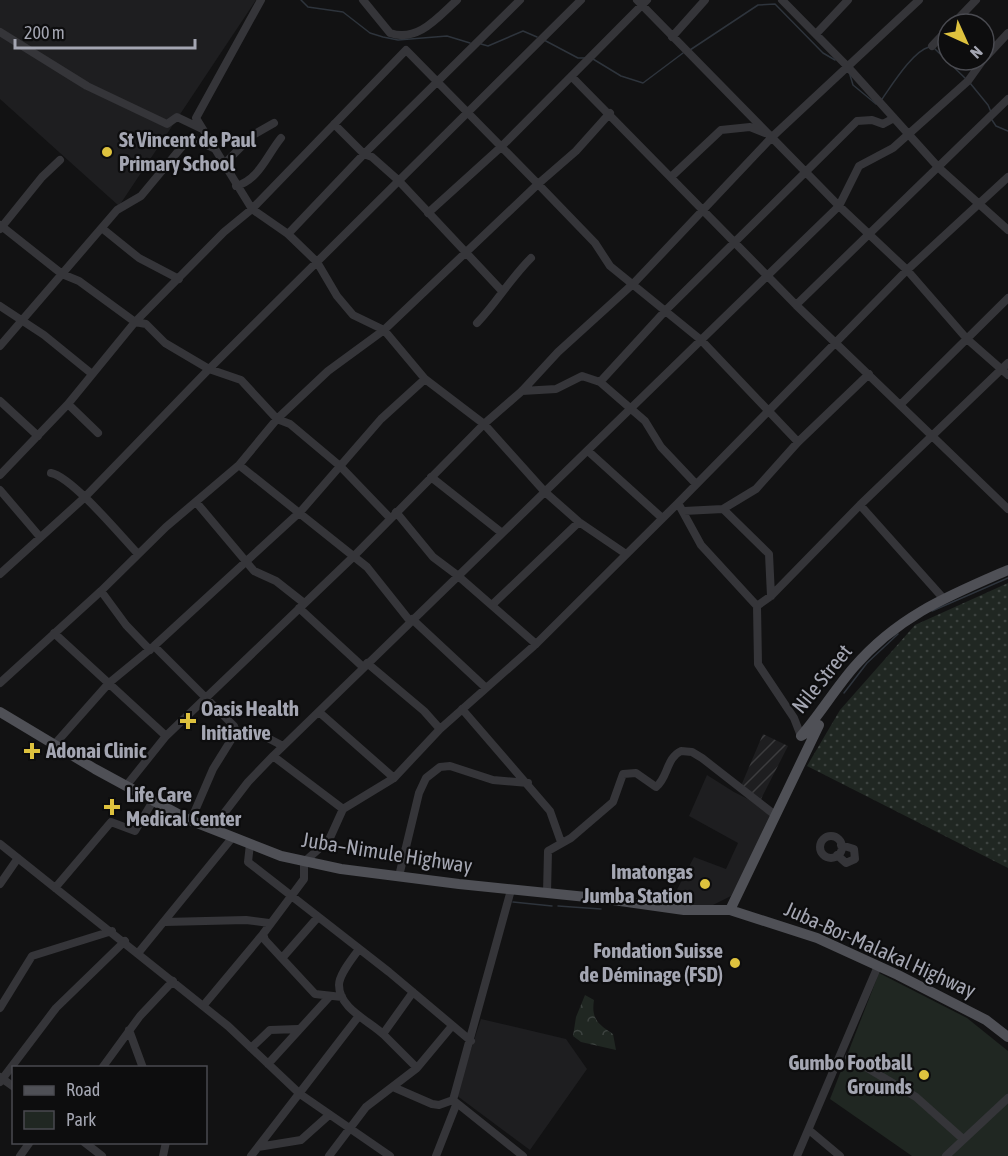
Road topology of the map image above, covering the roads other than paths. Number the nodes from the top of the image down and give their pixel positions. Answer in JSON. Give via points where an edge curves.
{"nodes":[{"id":1,"x":261,"y":0,"type":"edge"},
{"id":2,"x":363,"y":0,"type":"edge"},
{"id":3,"x":457,"y":0,"type":"edge"},
{"id":4,"x":520,"y":0,"type":"edge"},
{"id":5,"x":581,"y":0,"type":"edge"},
{"id":6,"x":705,"y":0,"type":"edge"},
{"id":7,"x":782,"y":0,"type":"edge"},
{"id":8,"x":848,"y":0,"type":"edge"},
{"id":9,"x":919,"y":0,"type":"edge"},
{"id":10,"x":976,"y":0,"type":"edge"},
{"id":11,"x":642,"y":2,"type":"edge"},
{"id":12,"x":964,"y":12,"type":"edge"},
{"id":13,"x":0,"y":32,"type":"edge"},
{"id":14,"x":1008,"y":33,"type":"edge"},
{"id":15,"x":816,"y":34,"type":"junction"},
{"id":16,"x":672,"y":38,"type":"junction"},
{"id":17,"x":936,"y":42,"type":"edge"},
{"id":18,"x":932,"y":46,"type":"dead end"},
{"id":19,"x":996,"y":46,"type":"edge"},
{"id":20,"x":847,"y":66,"type":"junction"},
{"id":21,"x":975,"y":72,"type":"edge"},
{"id":22,"x":572,"y":77,"type":"junction"},
{"id":23,"x":438,"y":82,"type":"junction"},
{"id":24,"x":1008,"y":99,"type":"edge"},
{"id":25,"x":467,"y":112,"type":"junction"},
{"id":26,"x":610,"y":113,"type":"junction"},
{"id":27,"x":894,"y":118,"type":"junction"},
{"id":28,"x":274,"y":123,"type":"dead end"},
{"id":29,"x":334,"y":124,"type":"junction"},
{"id":30,"x":200,"y":128,"type":"junction"},
{"id":31,"x":770,"y":135,"type":"junction"},
{"id":32,"x":908,"y":135,"type":"junction"},
{"id":33,"x":281,"y":138,"type":"dead end"},
{"id":34,"x":501,"y":147,"type":"junction"},
{"id":35,"x":213,"y":148,"type":"junction"},
{"id":36,"x":364,"y":154,"type":"junction"},
{"id":37,"x":60,"y":160,"type":"dead end"},
{"id":38,"x":223,"y":165,"type":"junction"},
{"id":39,"x":939,"y":168,"type":"junction"},
{"id":40,"x":806,"y":172,"type":"junction"},
{"id":41,"x":671,"y":177,"type":"junction"},
{"id":42,"x":1008,"y":177,"type":"edge"},
{"id":43,"x":398,"y":180,"type":"junction"},
{"id":44,"x":537,"y":184,"type":"junction"},
{"id":45,"x":236,"y":186,"type":"junction"},
{"id":46,"x":980,"y":204,"type":"junction"},
{"id":47,"x":839,"y":206,"type":"junction"},
{"id":48,"x":252,"y":208,"type":"junction"},
{"id":49,"x":702,"y":208,"type":"junction"},
{"id":50,"x":428,"y":213,"type":"junction"},
{"id":51,"x":1,"y":227,"type":"edge"},
{"id":52,"x":103,"y":229,"type":"junction"},
{"id":53,"x":1008,"y":230,"type":"edge"},
{"id":54,"x":288,"y":234,"type":"junction"},
{"id":55,"x":869,"y":236,"type":"junction"},
{"id":56,"x":736,"y":241,"type":"junction"},
{"id":57,"x":466,"y":251,"type":"junction"},
{"id":58,"x":531,"y":258,"type":"dead end"},
{"id":59,"x":317,"y":262,"type":"junction"},
{"id":60,"x":907,"y":270,"type":"junction"},
{"id":61,"x":62,"y":274,"type":"junction"},
{"id":62,"x":768,"y":274,"type":"junction"},
{"id":63,"x":179,"y":279,"type":"junction"},
{"id":64,"x":633,"y":283,"type":"junction"},
{"id":65,"x":502,"y":291,"type":"junction"},
{"id":66,"x":1008,"y":298,"type":"edge"},
{"id":67,"x":796,"y":305,"type":"junction"},
{"id":68,"x":0,"y":306,"type":"edge"},
{"id":69,"x":666,"y":310,"type":"junction"},
{"id":70,"x":135,"y":322,"type":"junction"},
{"id":71,"x":21,"y":323,"type":"junction"},
{"id":72,"x":477,"y":323,"type":"dead end"},
{"id":73,"x":384,"y":330,"type":"junction"},
{"id":74,"x":967,"y":339,"type":"junction"},
{"id":75,"x":701,"y":340,"type":"junction"},
{"id":76,"x":837,"y":342,"type":"junction"},
{"id":77,"x":0,"y":346,"type":"edge"},
{"id":78,"x":209,"y":369,"type":"junction"},
{"id":79,"x":1006,"y":369,"type":"edge"},
{"id":80,"x":92,"y":374,"type":"junction"},
{"id":81,"x":869,"y":374,"type":"junction"},
{"id":82,"x":425,"y":379,"type":"junction"},
{"id":83,"x":600,"y":382,"type":"junction"},
{"id":84,"x":522,"y":391,"type":"junction"},
{"id":85,"x":0,"y":401,"type":"edge"},
{"id":86,"x":68,"y":404,"type":"junction"},
{"id":87,"x":900,"y":405,"type":"junction"},
{"id":88,"x":631,"y":408,"type":"junction"},
{"id":89,"x":767,"y":411,"type":"junction"},
{"id":90,"x":277,"y":419,"type":"junction"},
{"id":91,"x":484,"y":424,"type":"junction"},
{"id":92,"x":98,"y":433,"type":"dead end"},
{"id":93,"x":38,"y":435,"type":"junction"},
{"id":94,"x":931,"y":435,"type":"junction"},
{"id":95,"x":798,"y":442,"type":"junction"},
{"id":96,"x":588,"y":451,"type":"junction"},
{"id":97,"x":239,"y":465,"type":"junction"},
{"id":98,"x":340,"y":466,"type":"junction"},
{"id":99,"x":51,"y":473,"type":"dead end"},
{"id":100,"x":0,"y":476,"type":"edge"},
{"id":101,"x":431,"y":477,"type":"junction"},
{"id":102,"x":696,"y":484,"type":"junction"},
{"id":103,"x":0,"y":490,"type":"edge"},
{"id":104,"x":545,"y":492,"type":"junction"},
{"id":105,"x":84,"y":498,"type":"junction"},
{"id":106,"x":196,"y":502,"type":"junction"},
{"id":107,"x":678,"y":502,"type":"junction"},
{"id":108,"x":860,"y":505,"type":"junction"},
{"id":109,"x":723,"y":509,"type":"junction"},
{"id":110,"x":1008,"y":509,"type":"edge"},
{"id":111,"x":301,"y":511,"type":"junction"},
{"id":112,"x":684,"y":511,"type":"junction"},
{"id":113,"x":393,"y":515,"type":"junction"},
{"id":114,"x":661,"y":517,"type":"dead end"},
{"id":115,"x":579,"y":522,"type":"junction"},
{"id":116,"x":502,"y":533,"type":"junction"},
{"id":117,"x":40,"y":537,"type":"junction"},
{"id":118,"x":138,"y":554,"type":"junction"},
{"id":119,"x":626,"y":554,"type":"junction"},
{"id":120,"x":353,"y":557,"type":"junction"},
{"id":121,"x":245,"y":562,"type":"junction"},
{"id":122,"x":1008,"y":570,"type":"edge"},
{"id":123,"x":0,"y":574,"type":"edge"},
{"id":124,"x":457,"y":575,"type":"junction"},
{"id":125,"x":101,"y":591,"type":"junction"},
{"id":126,"x":771,"y":596,"type":"junction"},
{"id":127,"x":944,"y":598,"type":"junction"},
{"id":128,"x":302,"y":605,"type":"junction"},
{"id":129,"x":492,"y":605,"type":"junction"},
{"id":130,"x":757,"y":606,"type":"junction"},
{"id":131,"x":411,"y":620,"type":"junction"},
{"id":132,"x":54,"y":633,"type":"junction"},
{"id":133,"x":536,"y":644,"type":"junction"},
{"id":134,"x":152,"y":648,"type":"junction"},
{"id":135,"x":365,"y":665,"type":"junction"},
{"id":136,"x":0,"y":683,"type":"edge"},
{"id":137,"x":109,"y":683,"type":"junction"},
{"id":138,"x":486,"y":688,"type":"junction"},
{"id":139,"x":206,"y":697,"type":"junction"},
{"id":140,"x":462,"y":709,"type":"junction"},
{"id":141,"x":0,"y":712,"type":"edge"},
{"id":142,"x":319,"y":712,"type":"junction"},
{"id":143,"x":440,"y":729,"type":"junction"},
{"id":144,"x":236,"y":732,"type":"junction"},
{"id":145,"x":166,"y":736,"type":"junction"},
{"id":146,"x":801,"y":736,"type":"junction"},
{"id":147,"x":54,"y":745,"type":"junction"},
{"id":148,"x":283,"y":746,"type":"junction"},
{"id":149,"x":273,"y":756,"type":"junction"},
{"id":150,"x":394,"y":778,"type":"junction"},
{"id":151,"x":528,"y":783,"type":"junction"},
{"id":152,"x":126,"y":786,"type":"junction"},
{"id":153,"x":153,"y":801,"type":"dead end"},
{"id":154,"x":343,"y":809,"type":"junction"},
{"id":155,"x":775,"y":815,"type":"junction"},
{"id":156,"x":191,"y":820,"type":"junction"},
{"id":157,"x":212,"y":829,"type":"junction"},
{"id":158,"x":232,"y":838,"type":"junction"},
{"id":159,"x":561,"y":842,"type":"junction"},
{"id":160,"x":0,"y":844,"type":"edge"},
{"id":161,"x":250,"y":844,"type":"junction"},
{"id":162,"x":841,"y":845,"type":"junction"},
{"id":163,"x":837,"y":855,"type":"junction"},
{"id":164,"x":18,"y":858,"type":"junction"},
{"id":165,"x":304,"y":861,"type":"junction"},
{"id":166,"x":399,"y":876,"type":"dead end"},
{"id":167,"x":0,"y":884,"type":"edge"},
{"id":168,"x":55,"y":888,"type":"junction"},
{"id":169,"x":511,"y":890,"type":"junction"},
{"id":170,"x":547,"y":893,"type":"junction"},
{"id":171,"x":293,"y":897,"type":"junction"},
{"id":172,"x":730,"y":910,"type":"junction"},
{"id":173,"x":318,"y":918,"type":"junction"},
{"id":174,"x":165,"y":922,"type":"junction"},
{"id":175,"x":269,"y":923,"type":"junction"},
{"id":176,"x":112,"y":931,"type":"junction"},
{"id":177,"x":263,"y":934,"type":"junction"},
{"id":178,"x":124,"y":941,"type":"junction"},
{"id":179,"x":359,"y":949,"type":"junction"},
{"id":180,"x":139,"y":952,"type":"junction"},
{"id":181,"x":283,"y":957,"type":"junction"},
{"id":182,"x":878,"y":966,"type":"junction"},
{"id":183,"x":173,"y":981,"type":"junction"},
{"id":184,"x":413,"y":992,"type":"junction"},
{"id":185,"x":330,"y":996,"type":"junction"},
{"id":186,"x":342,"y":997,"type":"junction"},
{"id":187,"x":203,"y":1006,"type":"junction"},
{"id":188,"x":0,"y":1008,"type":"edge"},
{"id":189,"x":358,"y":1017,"type":"junction"},
{"id":190,"x":452,"y":1026,"type":"junction"},
{"id":191,"x":298,"y":1029,"type":"junction"},
{"id":192,"x":129,"y":1030,"type":"junction"},
{"id":193,"x":383,"y":1034,"type":"junction"},
{"id":194,"x":1008,"y":1037,"type":"edge"},
{"id":195,"x":471,"y":1041,"type":"junction"},
{"id":196,"x":251,"y":1048,"type":"junction"},
{"id":197,"x":849,"y":1057,"type":"dead end"},
{"id":198,"x":268,"y":1064,"type":"junction"},
{"id":199,"x":103,"y":1066,"type":"edge"},
{"id":200,"x":142,"y":1066,"type":"edge"},
{"id":201,"x":417,"y":1068,"type":"junction"},
{"id":202,"x":1,"y":1079,"type":"edge"},
{"id":203,"x":393,"y":1087,"type":"junction"},
{"id":204,"x":300,"y":1094,"type":"junction"},
{"id":205,"x":1008,"y":1098,"type":"edge"},
{"id":206,"x":454,"y":1102,"type":"junction"},
{"id":207,"x":329,"y":1115,"type":"junction"},
{"id":208,"x":351,"y":1128,"type":"junction"},
{"id":209,"x":809,"y":1130,"type":"junction"},
{"id":210,"x":963,"y":1138,"type":"junction"},
{"id":211,"x":29,"y":1144,"type":"edge"},
{"id":212,"x":85,"y":1144,"type":"edge"},
{"id":213,"x":258,"y":1147,"type":"junction"},
{"id":214,"x":20,"y":1156,"type":"edge"},
{"id":215,"x":102,"y":1156,"type":"edge"},
{"id":216,"x":251,"y":1156,"type":"edge"},
{"id":217,"x":329,"y":1156,"type":"edge"},
{"id":218,"x":390,"y":1156,"type":"edge"},
{"id":219,"x":436,"y":1156,"type":"edge"},
{"id":220,"x":523,"y":1156,"type":"edge"},
{"id":221,"x":797,"y":1156,"type":"edge"},
{"id":222,"x":840,"y":1156,"type":"edge"},
{"id":223,"x":946,"y":1156,"type":"edge"}],
"edges":[{"from":1,"to":30,"type":"street","via":[[197,114]]},
{"from":2,"to":3,"type":"street","via":[[390,33],[401,35],[426,28]]},
{"from":4,"to":23,"type":"street"},
{"from":5,"to":25,"type":"street"},
{"from":6,"to":16,"type":"street"},
{"from":7,"to":15,"type":"street"},
{"from":8,"to":15,"type":"street"},
{"from":9,"to":20,"type":"street"},
{"from":10,"to":12,"type":"street"},
{"from":11,"to":16,"type":"street"},
{"from":11,"to":22,"type":"street"},
{"from":13,"to":30,"type":"street","via":[[87,86],[167,124],[177,117]]},
{"from":14,"to":19,"type":"street"},
{"from":15,"to":20,"type":"street"},
{"from":16,"to":31,"type":"street"},
{"from":17,"to":18,"type":"street"},
{"from":20,"to":27,"type":"street"},
{"from":20,"to":31,"type":"street"},
{"from":21,"to":32,"type":"street"},
{"from":22,"to":26,"type":"street"},
{"from":22,"to":34,"type":"street"},
{"from":23,"to":25,"type":"street"},
{"from":23,"to":29,"type":"street","via":[[406,50]]},
{"from":23,"to":36,"type":"street"},
{"from":24,"to":39,"type":"street"},
{"from":25,"to":34,"type":"street"},
{"from":25,"to":43,"type":"street"},
{"from":26,"to":41,"type":"street"},
{"from":26,"to":44,"type":"street","via":[[576,151]]},
{"from":27,"to":32,"type":"street"},
{"from":27,"to":40,"type":"street","via":[[883,124],[872,120],[856,122]]},
{"from":28,"to":38,"type":"street","via":[[253,135]]},
{"from":29,"to":36,"type":"street"},
{"from":29,"to":48,"type":"street"},
{"from":30,"to":35,"type":"street"},
{"from":31,"to":40,"type":"street"},
{"from":31,"to":41,"type":"street","via":[[750,127],[722,129]]},
{"from":31,"to":49,"type":"street"},
{"from":32,"to":39,"type":"street"},
{"from":32,"to":47,"type":"street","via":[[859,166]]},
{"from":33,"to":45,"type":"street","via":[[254,176]]},
{"from":34,"to":44,"type":"street"},
{"from":34,"to":50,"type":"street"},
{"from":35,"to":38,"type":"street"},
{"from":35,"to":52,"type":"street","via":[[196,140],[185,143],[141,196],[117,210]]},
{"from":36,"to":43,"type":"street"},
{"from":36,"to":54,"type":"street"},
{"from":37,"to":51,"type":"street"},
{"from":38,"to":45,"type":"street"},
{"from":39,"to":46,"type":"street"},
{"from":39,"to":55,"type":"street"},
{"from":40,"to":47,"type":"street"},
{"from":40,"to":56,"type":"street"},
{"from":41,"to":49,"type":"street"},
{"from":42,"to":46,"type":"street"},
{"from":43,"to":50,"type":"street"},
{"from":43,"to":59,"type":"street"},
{"from":44,"to":57,"type":"street"},
{"from":44,"to":64,"type":"street","via":[[595,243],[610,266]]},
{"from":45,"to":48,"type":"street"},
{"from":46,"to":53,"type":"street"},
{"from":46,"to":60,"type":"street"},
{"from":47,"to":55,"type":"street"},
{"from":47,"to":62,"type":"street"},
{"from":48,"to":54,"type":"street"},
{"from":48,"to":63,"type":"street"},
{"from":49,"to":56,"type":"street"},
{"from":49,"to":64,"type":"street"},
{"from":50,"to":57,"type":"street"},
{"from":51,"to":61,"type":"street"},
{"from":52,"to":61,"type":"street"},
{"from":52,"to":63,"type":"street","via":[[139,258]]},
{"from":54,"to":59,"type":"street"},
{"from":55,"to":60,"type":"street"},
{"from":55,"to":67,"type":"street"},
{"from":56,"to":62,"type":"street"},
{"from":56,"to":69,"type":"street"},
{"from":57,"to":65,"type":"street"},
{"from":57,"to":73,"type":"street"},
{"from":58,"to":65,"type":"street"},
{"from":59,"to":73,"type":"street","via":[[353,315]]},
{"from":59,"to":78,"type":"street"},
{"from":60,"to":74,"type":"street"},
{"from":60,"to":76,"type":"street"},
{"from":61,"to":70,"type":"street","via":[[79,281]]},
{"from":61,"to":71,"type":"street"},
{"from":62,"to":67,"type":"street"},
{"from":62,"to":75,"type":"street"},
{"from":63,"to":70,"type":"street"},
{"from":64,"to":69,"type":"street"},
{"from":64,"to":84,"type":"street"},
{"from":65,"to":72,"type":"street"},
{"from":66,"to":74,"type":"street"},
{"from":67,"to":76,"type":"street"},
{"from":68,"to":71,"type":"street"},
{"from":69,"to":75,"type":"street"},
{"from":69,"to":83,"type":"street"},
{"from":70,"to":78,"type":"street","via":[[146,324],[165,344]]},
{"from":70,"to":80,"type":"street"},
{"from":71,"to":77,"type":"street"},
{"from":71,"to":80,"type":"street","via":[[31,326]]},
{"from":73,"to":82,"type":"street"},
{"from":73,"to":90,"type":"street","via":[[328,371]]},
{"from":74,"to":79,"type":"street"},
{"from":74,"to":87,"type":"street"},
{"from":75,"to":88,"type":"street"},
{"from":75,"to":89,"type":"street"},
{"from":76,"to":81,"type":"street"},
{"from":76,"to":89,"type":"street"},
{"from":78,"to":90,"type":"street","via":[[241,380]]},
{"from":78,"to":105,"type":"street"},
{"from":79,"to":94,"type":"street"},
{"from":80,"to":86,"type":"street"},
{"from":81,"to":87,"type":"street"},
{"from":81,"to":95,"type":"street"},
{"from":82,"to":91,"type":"street"},
{"from":82,"to":98,"type":"street","via":[[381,419]]},
{"from":83,"to":84,"type":"street","via":[[582,376],[556,389]]},
{"from":83,"to":88,"type":"street"},
{"from":84,"to":91,"type":"street"},
{"from":85,"to":93,"type":"street"},
{"from":86,"to":92,"type":"street"},
{"from":86,"to":93,"type":"street"},
{"from":87,"to":94,"type":"street"},
{"from":88,"to":96,"type":"street"},
{"from":88,"to":102,"type":"street"},
{"from":89,"to":95,"type":"street"},
{"from":89,"to":102,"type":"street"},
{"from":90,"to":97,"type":"street"},
{"from":90,"to":98,"type":"street","via":[[290,424]]},
{"from":91,"to":101,"type":"street"},
{"from":91,"to":104,"type":"street"},
{"from":93,"to":100,"type":"street"},
{"from":94,"to":108,"type":"street"},
{"from":94,"to":110,"type":"street"},
{"from":95,"to":109,"type":"street","via":[[756,489]]},
{"from":96,"to":104,"type":"street"},
{"from":96,"to":114,"type":"street"},
{"from":97,"to":106,"type":"street"},
{"from":97,"to":111,"type":"street"},
{"from":98,"to":111,"type":"street"},
{"from":98,"to":113,"type":"street"},
{"from":99,"to":105,"type":"street"},
{"from":101,"to":113,"type":"street"},
{"from":101,"to":116,"type":"street"},
{"from":102,"to":107,"type":"street"},
{"from":103,"to":117,"type":"street"},
{"from":104,"to":115,"type":"street"},
{"from":104,"to":116,"type":"street"},
{"from":105,"to":117,"type":"street"},
{"from":105,"to":118,"type":"street"},
{"from":106,"to":118,"type":"street"},
{"from":106,"to":121,"type":"street"},
{"from":107,"to":112,"type":"street"},
{"from":107,"to":119,"type":"street"},
{"from":108,"to":126,"type":"street"},
{"from":108,"to":127,"type":"street"},
{"from":109,"to":112,"type":"street"},
{"from":109,"to":126,"type":"street","via":[[769,554]]},
{"from":111,"to":120,"type":"street"},
{"from":111,"to":121,"type":"street"},
{"from":112,"to":130,"type":"street","via":[[701,545]]},
{"from":113,"to":120,"type":"street"},
{"from":113,"to":124,"type":"street","via":[[433,557]]},
{"from":115,"to":119,"type":"street"},
{"from":115,"to":129,"type":"street"},
{"from":116,"to":124,"type":"street"},
{"from":117,"to":123,"type":"street"},
{"from":118,"to":125,"type":"street"},
{"from":119,"to":133,"type":"street"},
{"from":120,"to":128,"type":"street"},
{"from":120,"to":131,"type":"street","via":[[367,567]]},
{"from":121,"to":128,"type":"street","via":[[276,581]]},
{"from":121,"to":134,"type":"street"},
{"from":122,"to":127,"type":"main road","name":"Nile Street"},
{"from":124,"to":129,"type":"street"},
{"from":124,"to":131,"type":"street"},
{"from":125,"to":132,"type":"street"},
{"from":125,"to":134,"type":"street","via":[[126,625]]},
{"from":126,"to":130,"type":"street"},
{"from":127,"to":146,"type":"main road","name":"Nile Street","via":[[910,616],[872,648]]},
{"from":128,"to":135,"type":"street"},
{"from":128,"to":139,"type":"street"},
{"from":129,"to":133,"type":"street"},
{"from":130,"to":146,"type":"street","via":[[758,664],[794,718]]},
{"from":131,"to":135,"type":"street"},
{"from":131,"to":138,"type":"street"},
{"from":132,"to":136,"type":"street"},
{"from":132,"to":137,"type":"street"},
{"from":133,"to":138,"type":"street"},
{"from":134,"to":137,"type":"street"},
{"from":134,"to":139,"type":"street"},
{"from":135,"to":142,"type":"street"},
{"from":135,"to":143,"type":"street","via":[[424,711]]},
{"from":137,"to":145,"type":"street"},
{"from":137,"to":147,"type":"street"},
{"from":138,"to":140,"type":"street"},
{"from":139,"to":144,"type":"street"},
{"from":139,"to":145,"type":"street"},
{"from":140,"to":143,"type":"street"},
{"from":140,"to":151,"type":"street"},
{"from":141,"to":147,"type":"main road","name":"Juba–Nimule Highway"},
{"from":142,"to":148,"type":"street"},
{"from":142,"to":150,"type":"street"},
{"from":143,"to":150,"type":"street"},
{"from":144,"to":148,"type":"street","via":[[262,735]]},
{"from":144,"to":156,"type":"street","via":[[213,769]]},
{"from":145,"to":152,"type":"street"},
{"from":146,"to":155,"type":"main road","name":"Nile Street","via":[[819,725]]},
{"from":147,"to":152,"type":"main road","name":"Juba–Nimule Highway"},
{"from":148,"to":149,"type":"street"},
{"from":149,"to":154,"type":"street"},
{"from":149,"to":157,"type":"street"},
{"from":150,"to":154,"type":"street"},
{"from":151,"to":159,"type":"street","via":[[550,811]]},
{"from":151,"to":166,"type":"street","via":[[493,780],[450,766],[440,767],[426,778],[419,793]]},
{"from":152,"to":156,"type":"main road","name":"Juba–Nimule Highway"},
{"from":153,"to":168,"type":"street","via":[[135,831],[111,822]]},
{"from":154,"to":165,"type":"street","via":[[329,840]]},
{"from":155,"to":159,"type":"street","via":[[702,758],[681,751],[656,787],[641,776],[623,774],[612,802],[571,838]]},
{"from":155,"to":172,"type":"main road","name":"Nile Street"},
{"from":156,"to":157,"type":"main road","name":"Juba–Nimule Highway"},
{"from":157,"to":158,"type":"main road","name":"Juba–Nimule Highway"},
{"from":158,"to":161,"type":"main road","name":"Juba–Nimule Highway"},
{"from":158,"to":174,"type":"street"},
{"from":159,"to":170,"type":"street","via":[[546,857]]},
{"from":160,"to":164,"type":"street"},
{"from":161,"to":165,"type":"main road","name":"Juba–Nimule Highway"},
{"from":161,"to":171,"type":"street","via":[[248,862]]},
{"from":162,"to":163,"type":"street"},
{"from":162,"to":163,"type":"street","via":[[854,849],[855,859],[846,863]]},
{"from":162,"to":163,"type":"street","via":[[832,836],[821,843],[824,855]]},
{"from":164,"to":167,"type":"street"},
{"from":164,"to":168,"type":"street"},
{"from":165,"to":169,"type":"main road","name":"Juba–Nimule Highway"},
{"from":165,"to":171,"type":"street","via":[[304,879]]},
{"from":168,"to":176,"type":"street"},
{"from":169,"to":170,"type":"main road","name":"Juba–Nimule Highway"},
{"from":169,"to":195,"type":"street"},
{"from":170,"to":172,"type":"main road","name":"Juba–Nimule Highway","via":[[684,910]]},
{"from":171,"to":173,"type":"street"},
{"from":171,"to":175,"type":"street"},
{"from":172,"to":182,"type":"main road","name":"Juba-Bor-Malakal Highway","via":[[817,938]]},
{"from":173,"to":179,"type":"street"},
{"from":173,"to":181,"type":"street"},
{"from":174,"to":175,"type":"street"},
{"from":174,"to":180,"type":"street"},
{"from":175,"to":177,"type":"street"},
{"from":176,"to":178,"type":"street"},
{"from":176,"to":188,"type":"street","via":[[32,956]]},
{"from":177,"to":181,"type":"street"},
{"from":177,"to":187,"type":"street"},
{"from":178,"to":180,"type":"street"},
{"from":178,"to":202,"type":"street","via":[[56,1008]]},
{"from":179,"to":184,"type":"street"},
{"from":179,"to":186,"type":"street","via":[[341,979]]},
{"from":180,"to":183,"type":"street"},
{"from":181,"to":185,"type":"street","via":[[315,994]]},
{"from":182,"to":194,"type":"main road","name":"Juba-Bor-Malakal Highway","via":[[964,1007]]},
{"from":182,"to":209,"type":"street"},
{"from":183,"to":187,"type":"street"},
{"from":183,"to":192,"type":"street"},
{"from":184,"to":190,"type":"street"},
{"from":184,"to":193,"type":"street"},
{"from":185,"to":186,"type":"street"},
{"from":185,"to":191,"type":"street"},
{"from":186,"to":189,"type":"street"},
{"from":187,"to":196,"type":"street"},
{"from":189,"to":193,"type":"street"},
{"from":189,"to":204,"type":"street"},
{"from":190,"to":195,"type":"street"},
{"from":190,"to":201,"type":"street"},
{"from":191,"to":196,"type":"street","via":[[270,1030]]},
{"from":191,"to":198,"type":"street"},
{"from":192,"to":199,"type":"street"},
{"from":192,"to":200,"type":"street"},
{"from":193,"to":201,"type":"street"},
{"from":195,"to":206,"type":"street"},
{"from":196,"to":198,"type":"street"},
{"from":197,"to":210,"type":"street","via":[[916,1097]]},
{"from":198,"to":204,"type":"street"},
{"from":201,"to":203,"type":"street"},
{"from":203,"to":206,"type":"street","via":[[432,1104]]},
{"from":203,"to":208,"type":"street","via":[[373,1099]]},
{"from":204,"to":207,"type":"street"},
{"from":204,"to":213,"type":"street"},
{"from":205,"to":210,"type":"street"},
{"from":206,"to":219,"type":"street"},
{"from":206,"to":220,"type":"street"},
{"from":207,"to":208,"type":"street"},
{"from":207,"to":213,"type":"street","via":[[301,1140]]},
{"from":208,"to":217,"type":"street"},
{"from":208,"to":218,"type":"street"},
{"from":209,"to":221,"type":"street"},
{"from":209,"to":222,"type":"street"},
{"from":210,"to":223,"type":"street"},
{"from":211,"to":214,"type":"street"},
{"from":212,"to":215,"type":"street"},
{"from":213,"to":216,"type":"street"}]}
